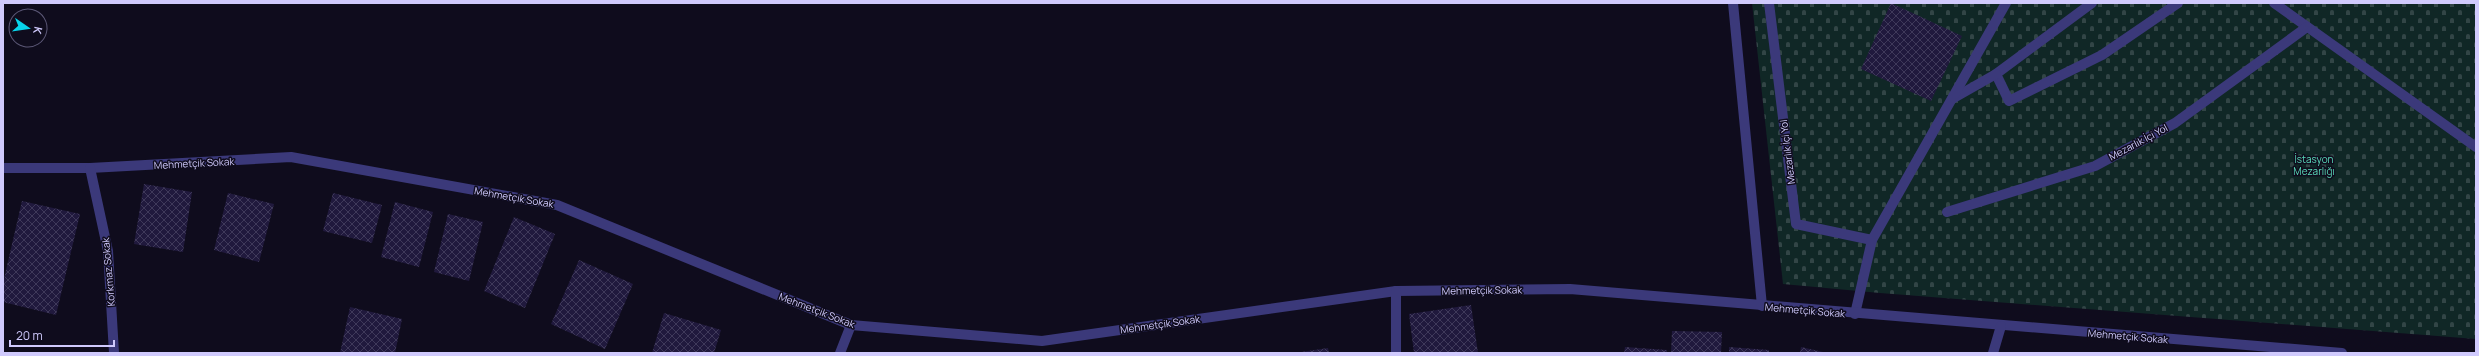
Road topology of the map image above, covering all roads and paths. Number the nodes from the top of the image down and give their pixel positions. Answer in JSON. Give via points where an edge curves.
{"nodes":[{"id":1,"x":1733,"y":3,"type":"edge"},
{"id":2,"x":1769,"y":3,"type":"edge"},
{"id":3,"x":2005,"y":3,"type":"edge"},
{"id":4,"x":2092,"y":3,"type":"edge"},
{"id":5,"x":2178,"y":3,"type":"edge"},
{"id":6,"x":2274,"y":3,"type":"edge"},
{"id":7,"x":2307,"y":27,"type":"junction"},
{"id":8,"x":1996,"y":74,"type":"junction"},
{"id":9,"x":1952,"y":99,"type":"junction"},
{"id":10,"x":2476,"y":147,"type":"edge"},
{"id":11,"x":3,"y":168,"type":"edge"},
{"id":12,"x":90,"y":168,"type":"junction"},
{"id":13,"x":1946,"y":212,"type":"dead end"},
{"id":14,"x":1872,"y":240,"type":"junction"},
{"id":15,"x":1396,"y":291,"type":"junction"},
{"id":16,"x":1762,"y":306,"type":"junction"},
{"id":17,"x":1855,"y":314,"type":"junction"},
{"id":18,"x":852,"y":325,"type":"junction"},
{"id":19,"x":2001,"y":326,"type":"junction"},
{"id":20,"x":114,"y":353,"type":"edge"},
{"id":21,"x":840,"y":353,"type":"edge"},
{"id":22,"x":1396,"y":353,"type":"edge"},
{"id":23,"x":1993,"y":353,"type":"edge"},
{"id":24,"x":2342,"y":353,"type":"edge"}],
"edges":[{"from":1,"to":16,"type":"street"},
{"from":2,"to":14,"type":"street","name":"Mezarlık İçi Yol","via":[[1796,224]]},
{"from":3,"to":9,"type":"street"},
{"from":4,"to":8,"type":"street"},
{"from":5,"to":8,"type":"street","via":[[2102,55],[2010,102]]},
{"from":6,"to":7,"type":"street"},
{"from":7,"to":10,"type":"street"},
{"from":7,"to":13,"type":"street","name":"Mezarlık İçi Yol","via":[[2175,123],[2095,166]]},
{"from":8,"to":9,"type":"street"},
{"from":9,"to":14,"type":"street"},
{"from":11,"to":12,"type":"street","name":"Mehmetçik Sokak"},
{"from":12,"to":18,"type":"street","name":"Mehmetçik Sokak","via":[[291,158],[557,205]]},
{"from":12,"to":20,"type":"street","name":"Korkmaz Sokak","via":[[108,251]]},
{"from":14,"to":17,"type":"street"},
{"from":15,"to":16,"type":"street","name":"Mehmetçik Sokak","via":[[1570,289]]},
{"from":15,"to":18,"type":"street","name":"Mehmetçik Sokak","via":[[1042,341]]},
{"from":15,"to":22,"type":"street"},
{"from":16,"to":17,"type":"street","name":"Mehmetçik Sokak"},
{"from":17,"to":19,"type":"street","name":"Mehmetçik Sokak"},
{"from":18,"to":21,"type":"street"},
{"from":19,"to":23,"type":"street"},
{"from":19,"to":24,"type":"street","name":"Mehmetçik Sokak"}]}
